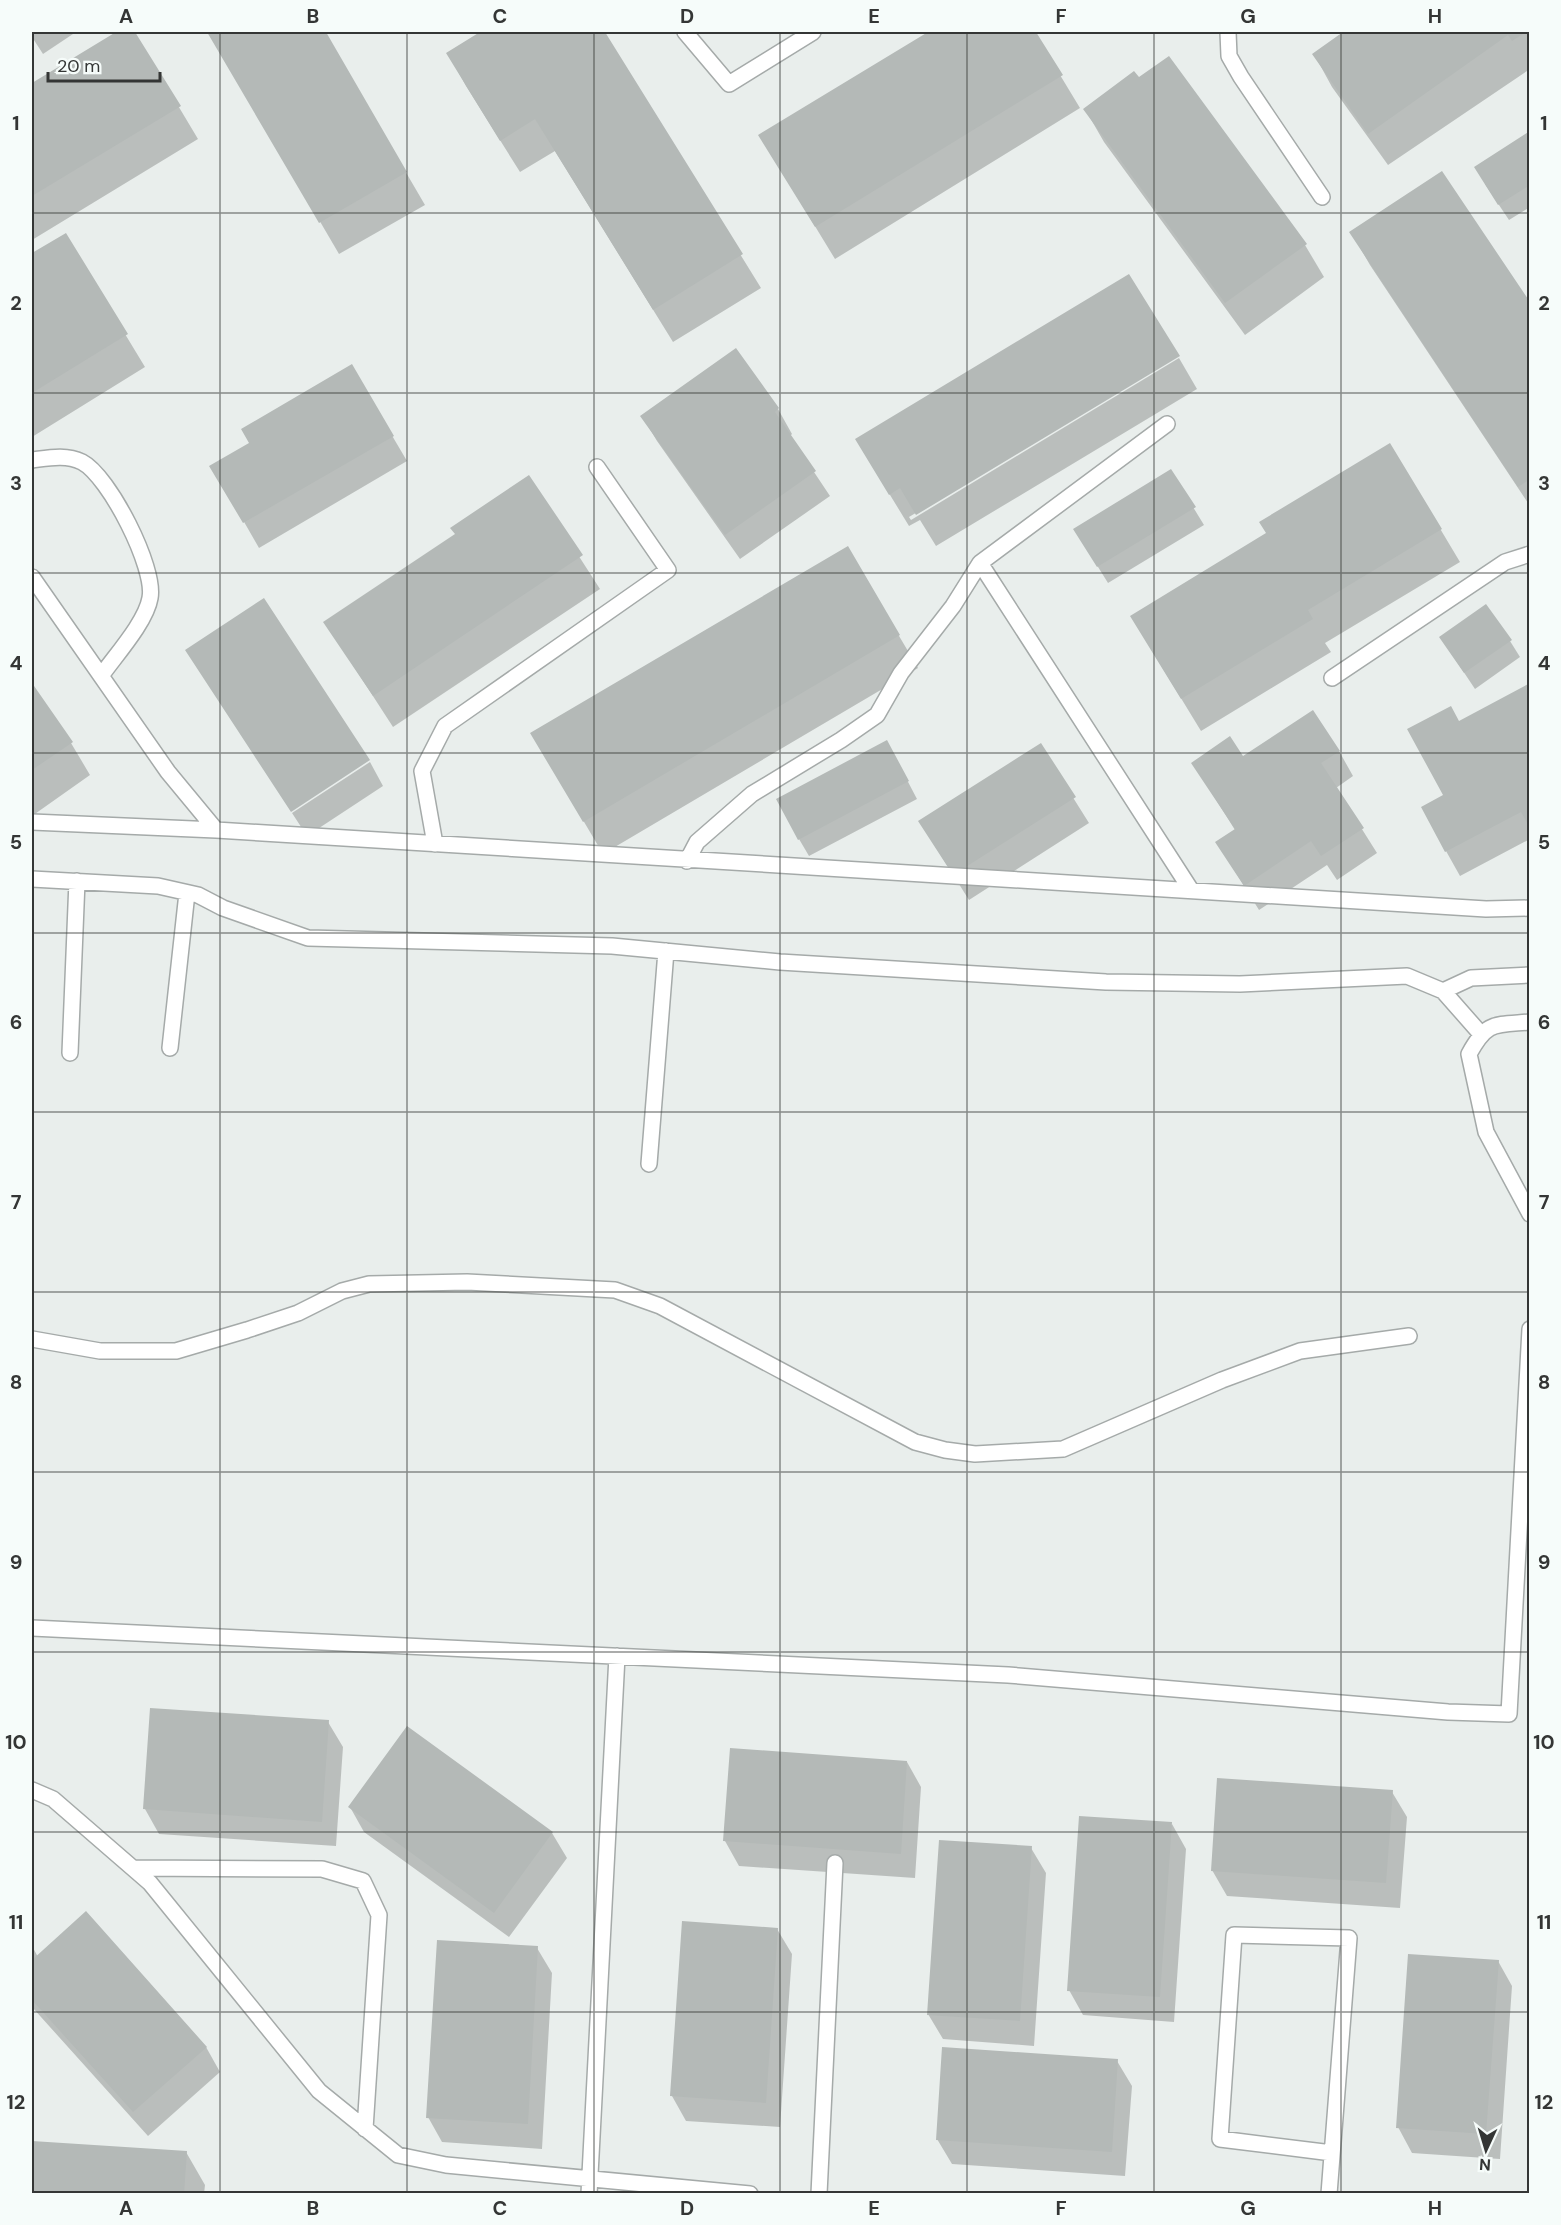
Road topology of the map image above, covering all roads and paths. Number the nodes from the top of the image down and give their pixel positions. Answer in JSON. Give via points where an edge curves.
{"nodes":[{"id":1,"x":685,"y":32,"type":"edge"},
{"id":2,"x":813,"y":32,"type":"edge"},
{"id":3,"x":1228,"y":32,"type":"edge"},
{"id":4,"x":1322,"y":197,"type":"dead end"},
{"id":5,"x":1167,"y":424,"type":"dead end"},
{"id":6,"x":32,"y":460,"type":"edge"},
{"id":7,"x":597,"y":467,"type":"dead end"},
{"id":8,"x":1530,"y":554,"type":"edge"},
{"id":9,"x":980,"y":563,"type":"junction"},
{"id":10,"x":32,"y":577,"type":"edge"},
{"id":11,"x":100,"y":676,"type":"junction"},
{"id":12,"x":1332,"y":678,"type":"dead end"},
{"id":13,"x":32,"y":822,"type":"edge"},
{"id":14,"x":216,"y":830,"type":"junction"},
{"id":15,"x":435,"y":844,"type":"junction"},
{"id":16,"x":687,"y":861,"type":"junction"},
{"id":17,"x":32,"y":879,"type":"edge"},
{"id":18,"x":77,"y":881,"type":"junction"},
{"id":19,"x":1191,"y":890,"type":"junction"},
{"id":20,"x":187,"y":893,"type":"junction"},
{"id":21,"x":1530,"y":908,"type":"edge"},
{"id":22,"x":666,"y":951,"type":"junction"},
{"id":23,"x":1530,"y":975,"type":"edge"},
{"id":24,"x":1443,"y":991,"type":"junction"},
{"id":25,"x":1530,"y":1022,"type":"edge"},
{"id":26,"x":1480,"y":1033,"type":"junction"},
{"id":27,"x":170,"y":1048,"type":"dead end"},
{"id":28,"x":70,"y":1053,"type":"dead end"},
{"id":29,"x":649,"y":1164,"type":"dead end"},
{"id":30,"x":1530,"y":1214,"type":"edge"},
{"id":31,"x":1530,"y":1329,"type":"edge"},
{"id":32,"x":1409,"y":1336,"type":"dead end"},
{"id":33,"x":32,"y":1339,"type":"edge"},
{"id":34,"x":32,"y":1628,"type":"edge"},
{"id":35,"x":617,"y":1656,"type":"junction"},
{"id":36,"x":32,"y":1790,"type":"edge"},
{"id":37,"x":835,"y":1863,"type":"dead end"},
{"id":38,"x":133,"y":1868,"type":"junction"},
{"id":39,"x":365,"y":2128,"type":"junction"},
{"id":40,"x":1332,"y":2153,"type":"junction"},
{"id":41,"x":589,"y":2186,"type":"edge"},
{"id":42,"x":750,"y":2193,"type":"edge"},
{"id":43,"x":819,"y":2193,"type":"edge"},
{"id":44,"x":1329,"y":2193,"type":"edge"}],
"edges":[{"from":1,"to":2,"type":"lane","via":[[729,84]]},
{"from":3,"to":4,"type":"lane","via":[[1229,56]]},
{"from":5,"to":9,"type":"lane"},
{"from":6,"to":11,"type":"lane","via":[[63,457],[82,462],[107,486],[147,570],[150,598],[139,621]]},
{"from":7,"to":15,"type":"lane","via":[[668,570],[445,726],[422,771]]},
{"from":8,"to":12,"type":"lane","via":[[1506,562]]},
{"from":9,"to":16,"type":"lane","via":[[953,606],[901,673],[877,715],[752,794],[697,842]]},
{"from":9,"to":19,"type":"lane"},
{"from":10,"to":11,"type":"lane"},
{"from":11,"to":14,"type":"lane","via":[[168,772]]},
{"from":13,"to":14,"type":"lane"},
{"from":14,"to":15,"type":"lane"},
{"from":15,"to":16,"type":"lane"},
{"from":16,"to":19,"type":"lane"},
{"from":17,"to":18,"type":"lane"},
{"from":18,"to":20,"type":"lane","via":[[158,886]]},
{"from":18,"to":28,"type":"lane"},
{"from":19,"to":21,"type":"lane","via":[[1486,909]]},
{"from":20,"to":22,"type":"lane","via":[[308,938],[612,946]]},
{"from":20,"to":27,"type":"lane"},
{"from":22,"to":24,"type":"lane","via":[[1107,982],[1240,984],[1407,976]]},
{"from":22,"to":29,"type":"lane"},
{"from":23,"to":24,"type":"lane","via":[[1471,978]]},
{"from":24,"to":26,"type":"lane"},
{"from":25,"to":26,"type":"lane","via":[[1495,1025]]},
{"from":26,"to":30,"type":"lane","via":[[1469,1054],[1486,1132]]},
{"from":31,"to":35,"type":"lane","via":[[1509,1714],[1008,1675]]},
{"from":32,"to":33,"type":"lane","via":[[1300,1351],[1222,1380],[1063,1449],[975,1454],[915,1442],[660,1306],[615,1290],[466,1282],[369,1284],[342,1291],[298,1313],[176,1351],[100,1351]]},
{"from":34,"to":35,"type":"lane"},
{"from":35,"to":41,"type":"lane"},
{"from":36,"to":38,"type":"lane","via":[[52,1799]]},
{"from":37,"to":43,"type":"lane"},
{"from":38,"to":39,"type":"lane","via":[[150,1883],[319,2091]]},
{"from":38,"to":39,"type":"lane","via":[[322,1869],[363,1881],[379,1915]]},
{"from":39,"to":41,"type":"lane","via":[[398,2155]]},
{"from":40,"to":40,"type":"lane","via":[[1220,2139],[1234,1935],[1349,1938]]},
{"from":40,"to":44,"type":"lane"},
{"from":41,"to":42,"type":"lane"}]}
